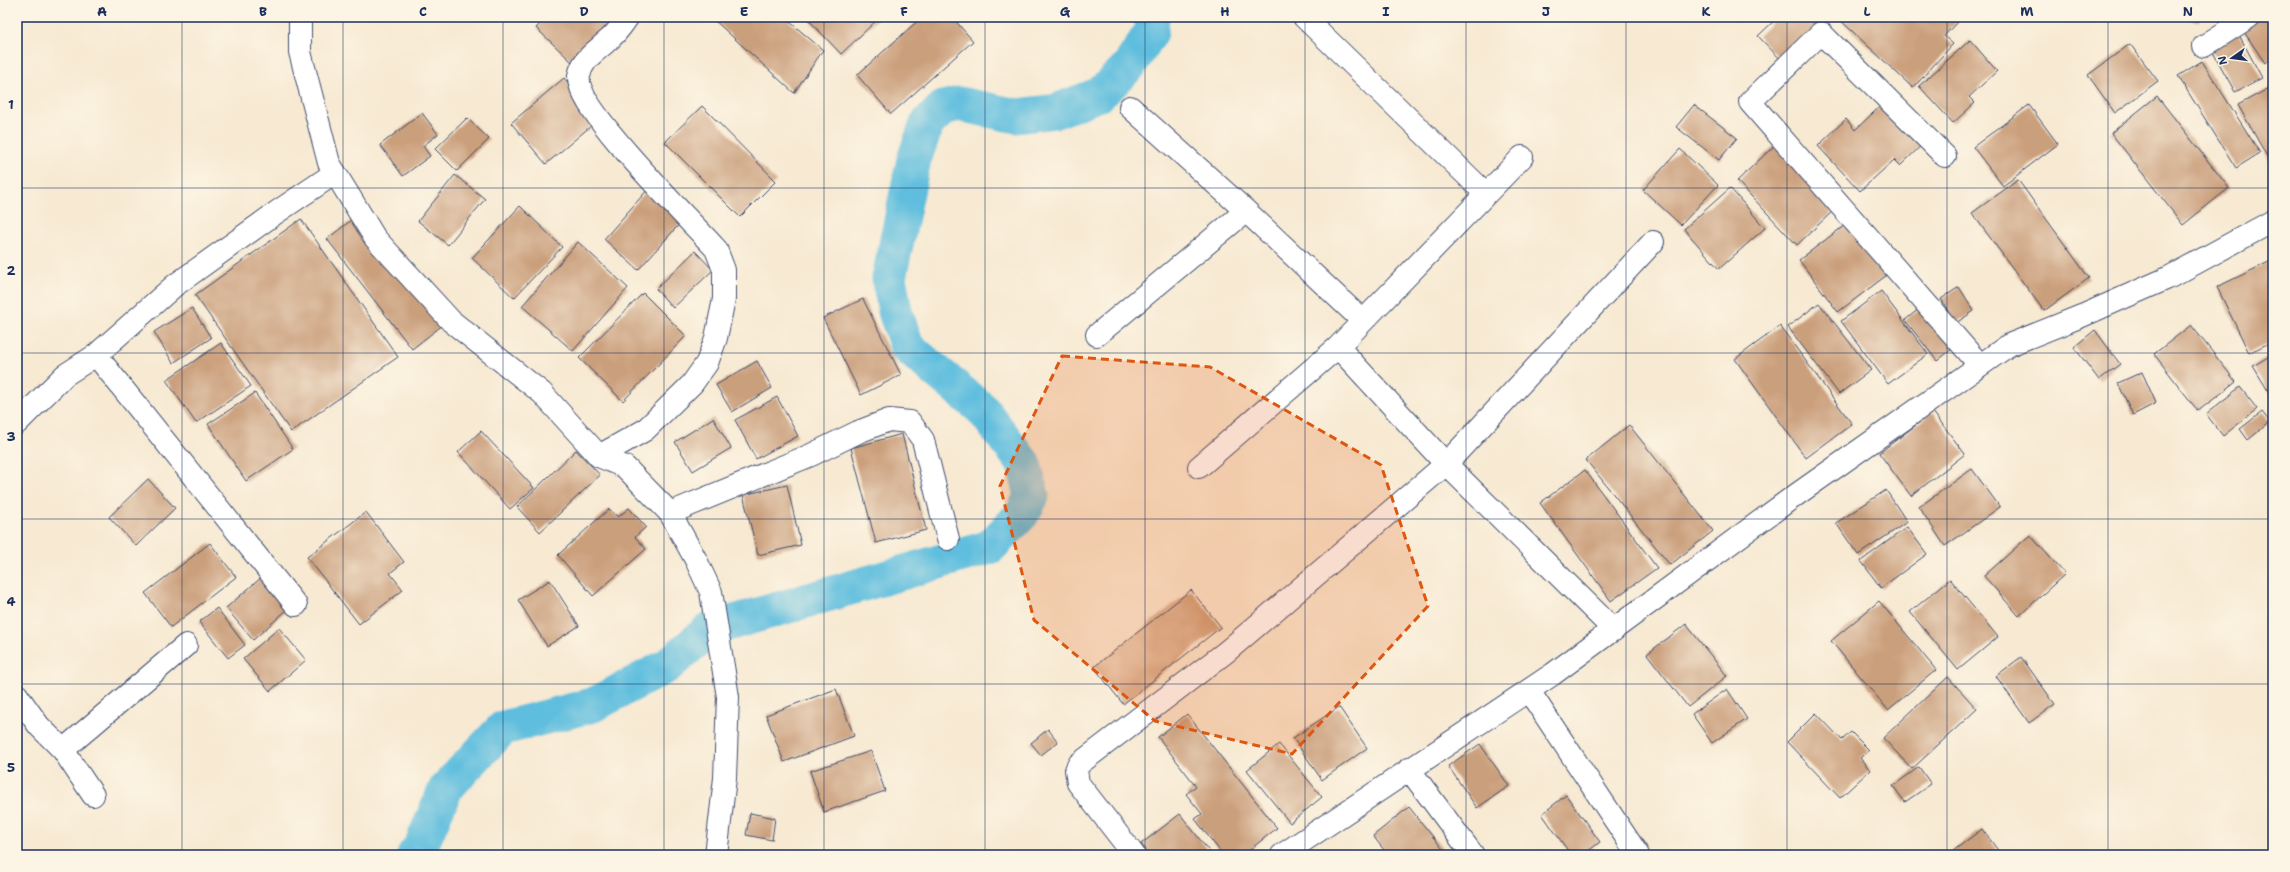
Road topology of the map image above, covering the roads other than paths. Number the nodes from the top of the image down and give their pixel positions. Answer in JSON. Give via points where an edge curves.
{"nodes":[{"id":1,"x":300,"y":17,"type":"edge"},
{"id":2,"x":627,"y":17,"type":"edge"},
{"id":3,"x":1304,"y":17,"type":"edge"},
{"id":4,"x":2249,"y":17,"type":"edge"},
{"id":5,"x":2204,"y":46,"type":"dead end"},
{"id":6,"x":1130,"y":107,"type":"dead end"},
{"id":7,"x":1522,"y":156,"type":"dead end"},
{"id":8,"x":1945,"y":156,"type":"dead end"},
{"id":9,"x":335,"y":172,"type":"junction"},
{"id":10,"x":1486,"y":194,"type":"junction"},
{"id":11,"x":1246,"y":212,"type":"junction"},
{"id":12,"x":2273,"y":221,"type":"edge"},
{"id":13,"x":1653,"y":242,"type":"dead end"},
{"id":14,"x":1363,"y":321,"type":"junction"},
{"id":15,"x":1097,"y":335,"type":"dead end"},
{"id":16,"x":1338,"y":347,"type":"junction"},
{"id":17,"x":96,"y":355,"type":"junction"},
{"id":18,"x":1979,"y":364,"type":"junction"},
{"id":19,"x":17,"y":423,"type":"edge"},
{"id":20,"x":598,"y":456,"type":"junction"},
{"id":21,"x":1446,"y":464,"type":"junction"},
{"id":22,"x":1198,"y":467,"type":"dead end"},
{"id":23,"x":670,"y":513,"type":"junction"},
{"id":24,"x":948,"y":539,"type":"dead end"},
{"id":25,"x":296,"y":605,"type":"dead end"},
{"id":26,"x":1614,"y":630,"type":"junction"},
{"id":27,"x":186,"y":645,"type":"dead end"},
{"id":28,"x":1529,"y":691,"type":"junction"},
{"id":29,"x":17,"y":695,"type":"edge"},
{"id":30,"x":63,"y":750,"type":"junction"},
{"id":31,"x":1409,"y":769,"type":"junction"},
{"id":32,"x":93,"y":795,"type":"dead end"},
{"id":33,"x":716,"y":855,"type":"edge"},
{"id":34,"x":1134,"y":855,"type":"edge"},
{"id":35,"x":1282,"y":855,"type":"edge"},
{"id":36,"x":1473,"y":855,"type":"edge"},
{"id":37,"x":1638,"y":855,"type":"edge"}],
"edges":[{"from":1,"to":9,"type":"street","via":[[300,52],[329,163]]},
{"from":2,"to":20,"type":"street","via":[[615,34],[584,62],[579,77],[581,90],[590,107],[622,147],[716,248],[724,270],[724,299],[707,363],[692,384],[644,430]]},
{"from":3,"to":10,"type":"street"},
{"from":4,"to":5,"type":"street"},
{"from":6,"to":11,"type":"street"},
{"from":7,"to":10,"type":"street"},
{"from":8,"to":18,"type":"street","via":[[1821,33],[1750,102]]},
{"from":9,"to":17,"type":"street","via":[[174,286]]},
{"from":9,"to":20,"type":"street","via":[[376,238],[451,322],[542,393]]},
{"from":10,"to":14,"type":"street"},
{"from":11,"to":14,"type":"street"},
{"from":11,"to":15,"type":"street"},
{"from":12,"to":18,"type":"street","via":[[2168,278],[2009,345]]},
{"from":13,"to":21,"type":"street"},
{"from":14,"to":16,"type":"street"},
{"from":16,"to":21,"type":"street"},
{"from":16,"to":22,"type":"street"},
{"from":17,"to":19,"type":"street","via":[[65,375]]},
{"from":17,"to":25,"type":"street"},
{"from":18,"to":26,"type":"street"},
{"from":20,"to":23,"type":"street","via":[[625,467]]},
{"from":21,"to":26,"type":"street"},
{"from":21,"to":34,"type":"street","via":[[1226,652],[1079,764],[1076,770],[1078,783]]},
{"from":23,"to":24,"type":"street","via":[[811,456],[858,432],[889,420],[910,422],[923,440]]},
{"from":23,"to":33,"type":"street","via":[[711,592],[728,697],[725,778]]},
{"from":26,"to":28,"type":"street"},
{"from":27,"to":30,"type":"street"},
{"from":28,"to":31,"type":"street"},
{"from":28,"to":37,"type":"street"},
{"from":29,"to":30,"type":"street","via":[[40,726]]},
{"from":30,"to":32,"type":"street"},
{"from":31,"to":35,"type":"street"},
{"from":31,"to":36,"type":"street"}]}
